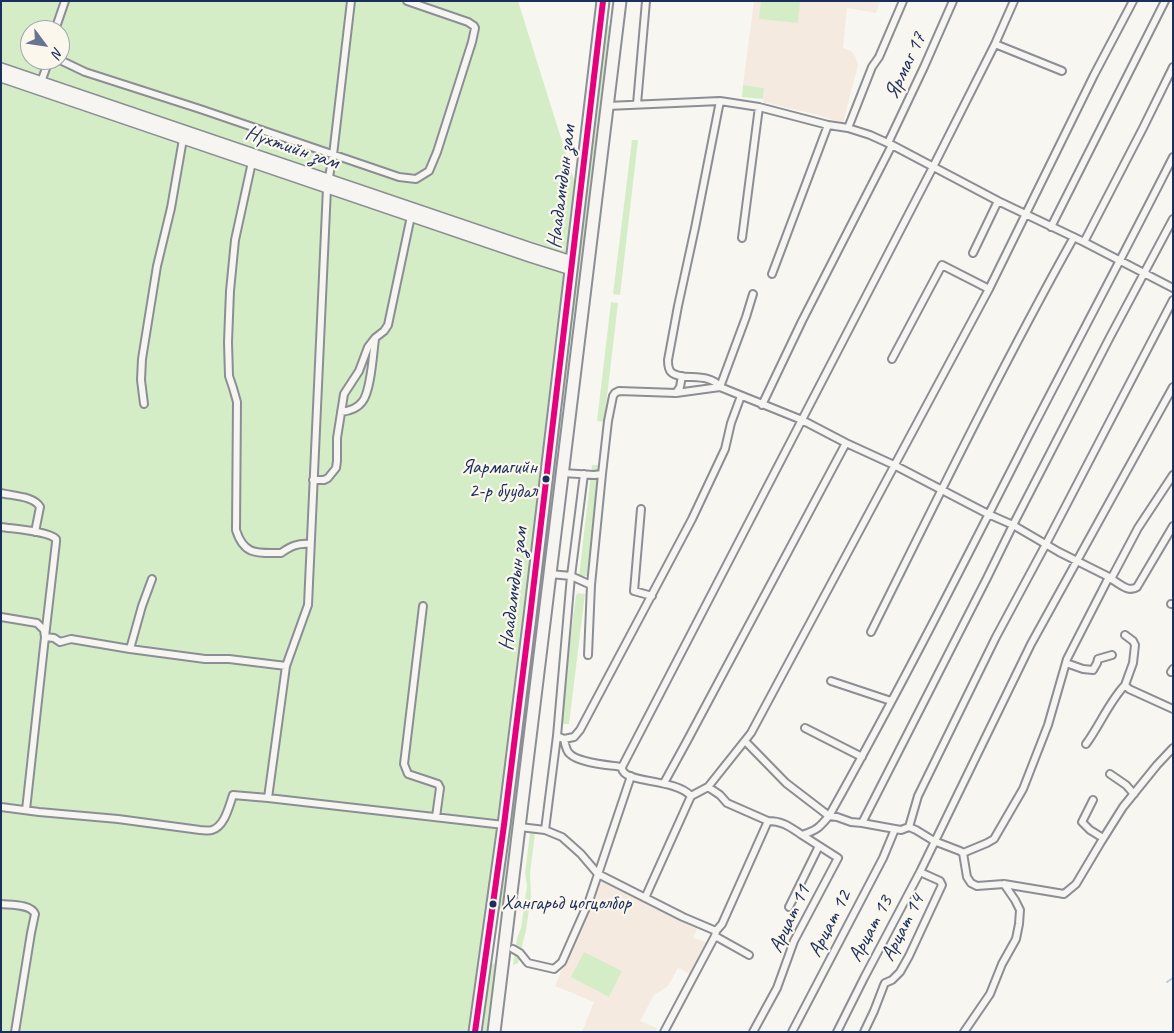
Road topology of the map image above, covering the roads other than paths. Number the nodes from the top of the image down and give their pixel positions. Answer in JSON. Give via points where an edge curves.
{"nodes":[{"id":1,"x":65,"y":1,"type":"edge"},
{"id":2,"x":351,"y":1,"type":"edge"},
{"id":3,"x":407,"y":1,"type":"edge"},
{"id":4,"x":603,"y":1,"type":"edge"},
{"id":5,"x":620,"y":1,"type":"edge"},
{"id":6,"x":646,"y":1,"type":"edge"},
{"id":7,"x":903,"y":1,"type":"edge"},
{"id":8,"x":953,"y":1,"type":"edge"},
{"id":9,"x":1014,"y":1,"type":"edge"},
{"id":10,"x":1133,"y":1,"type":"edge"},
{"id":11,"x":1165,"y":1,"type":"edge"},
{"id":12,"x":601,"y":18,"type":"junction"},
{"id":13,"x":58,"y":20,"type":"edge"},
{"id":14,"x":618,"y":20,"type":"junction"},
{"id":15,"x":995,"y":44,"type":"junction"},
{"id":16,"x":70,"y":65,"type":"edge"},
{"id":17,"x":1173,"y":67,"type":"edge"},
{"id":18,"x":1,"y":68,"type":"edge"},
{"id":19,"x":45,"y":70,"type":"edge"},
{"id":20,"x":1062,"y":71,"type":"dead end"},
{"id":21,"x":1,"y":77,"type":"edge"},
{"id":22,"x":41,"y":82,"type":"junction"},
{"id":23,"x":720,"y":101,"type":"junction"},
{"id":24,"x":637,"y":104,"type":"junction"},
{"id":25,"x":607,"y":106,"type":"junction"},
{"id":26,"x":760,"y":107,"type":"junction"},
{"id":27,"x":828,"y":125,"type":"junction"},
{"id":28,"x":848,"y":128,"type":"junction"},
{"id":29,"x":183,"y":139,"type":"junction"},
{"id":30,"x":890,"y":144,"type":"junction"},
{"id":31,"x":333,"y":154,"type":"junction"},
{"id":32,"x":1173,"y":157,"type":"edge"},
{"id":33,"x":252,"y":162,"type":"junction"},
{"id":34,"x":933,"y":167,"type":"junction"},
{"id":35,"x":328,"y":184,"type":"junction"},
{"id":36,"x":998,"y":201,"type":"junction"},
{"id":37,"x":1026,"y":215,"type":"junction"},
{"id":38,"x":411,"y":216,"type":"junction"},
{"id":39,"x":1173,"y":219,"type":"edge"},
{"id":40,"x":1051,"y":227,"type":"junction"},
{"id":41,"x":1074,"y":237,"type":"junction"},
{"id":42,"x":742,"y":238,"type":"dead end"},
{"id":43,"x":1084,"y":242,"type":"junction"},
{"id":44,"x":973,"y":253,"type":"dead end"},
{"id":45,"x":1120,"y":261,"type":"junction"},
{"id":46,"x":572,"y":265,"type":"junction"},
{"id":47,"x":1144,"y":273,"type":"junction"},
{"id":48,"x":772,"y":274,"type":"dead end"},
{"id":49,"x":1173,"y":288,"type":"edge"},
{"id":50,"x":989,"y":289,"type":"junction"},
{"id":51,"x":753,"y":294,"type":"dead end"},
{"id":52,"x":1173,"y":300,"type":"edge"},
{"id":53,"x":565,"y":322,"type":"junction"},
{"id":54,"x":581,"y":323,"type":"junction"},
{"id":55,"x":375,"y":338,"type":"junction"},
{"id":56,"x":892,"y":359,"type":"dead end"},
{"id":57,"x":682,"y":376,"type":"junction"},
{"id":58,"x":1173,"y":387,"type":"edge"},
{"id":59,"x":720,"y":388,"type":"junction"},
{"id":60,"x":676,"y":393,"type":"junction"},
{"id":61,"x":741,"y":396,"type":"junction"},
{"id":62,"x":144,"y":404,"type":"dead end"},
{"id":63,"x":762,"y":405,"type":"junction"},
{"id":64,"x":554,"y":406,"type":"junction"},
{"id":65,"x":571,"y":407,"type":"junction"},
{"id":66,"x":341,"y":412,"type":"junction"},
{"id":67,"x":802,"y":420,"type":"junction"},
{"id":68,"x":846,"y":443,"type":"junction"},
{"id":69,"x":548,"y":454,"type":"junction"},
{"id":70,"x":565,"y":456,"type":"junction"},
{"id":71,"x":894,"y":465,"type":"junction"},
{"id":72,"x":563,"y":473,"type":"junction"},
{"id":73,"x":584,"y":474,"type":"junction"},
{"id":74,"x":602,"y":474,"type":"junction"},
{"id":75,"x":1173,"y":475,"type":"edge"},
{"id":76,"x":313,"y":480,"type":"junction"},
{"id":77,"x":941,"y":490,"type":"junction"},
{"id":78,"x":1,"y":493,"type":"edge"},
{"id":79,"x":641,"y":509,"type":"dead end"},
{"id":80,"x":988,"y":514,"type":"junction"},
{"id":81,"x":1013,"y":525,"type":"junction"},
{"id":82,"x":1173,"y":526,"type":"edge"},
{"id":83,"x":1,"y":527,"type":"edge"},
{"id":84,"x":35,"y":532,"type":"junction"},
{"id":85,"x":310,"y":544,"type":"junction"},
{"id":86,"x":1046,"y":544,"type":"junction"},
{"id":87,"x":1076,"y":561,"type":"junction"},
{"id":88,"x":550,"y":574,"type":"junction"},
{"id":89,"x":571,"y":576,"type":"junction"},
{"id":90,"x":1110,"y":578,"type":"junction"},
{"id":91,"x":152,"y":579,"type":"dead end"},
{"id":92,"x":591,"y":585,"type":"junction"},
{"id":93,"x":652,"y":596,"type":"junction"},
{"id":94,"x":423,"y":606,"type":"dead end"},
{"id":95,"x":530,"y":616,"type":"junction"},
{"id":96,"x":1,"y":617,"type":"edge"},
{"id":97,"x":544,"y":617,"type":"junction"},
{"id":98,"x":871,"y":632,"type":"dead end"},
{"id":99,"x":1125,"y":635,"type":"dead end"},
{"id":100,"x":45,"y":637,"type":"junction"},
{"id":101,"x":130,"y":649,"type":"junction"},
{"id":102,"x":588,"y":655,"type":"dead end"},
{"id":103,"x":1112,"y":656,"type":"dead end"},
{"id":104,"x":1066,"y":663,"type":"junction"},
{"id":105,"x":286,"y":666,"type":"junction"},
{"id":106,"x":831,"y":681,"type":"dead end"},
{"id":107,"x":1125,"y":685,"type":"junction"},
{"id":108,"x":891,"y":701,"type":"junction"},
{"id":109,"x":1173,"y":709,"type":"edge"},
{"id":110,"x":805,"y":728,"type":"dead end"},
{"id":111,"x":557,"y":736,"type":"junction"},
{"id":112,"x":564,"y":740,"type":"junction"},
{"id":113,"x":745,"y":740,"type":"junction"},
{"id":114,"x":1086,"y":744,"type":"dead end"},
{"id":115,"x":1173,"y":748,"type":"edge"},
{"id":116,"x":862,"y":757,"type":"junction"},
{"id":117,"x":622,"y":767,"type":"junction"},
{"id":118,"x":1110,"y":774,"type":"dead end"},
{"id":119,"x":632,"y":776,"type":"junction"},
{"id":120,"x":664,"y":783,"type":"junction"},
{"id":121,"x":708,"y":787,"type":"junction"},
{"id":122,"x":1134,"y":794,"type":"junction"},
{"id":123,"x":691,"y":796,"type":"junction"},
{"id":124,"x":268,"y":798,"type":"junction"},
{"id":125,"x":1093,"y":800,"type":"dead end"},
{"id":126,"x":1,"y":807,"type":"edge"},
{"id":127,"x":26,"y":810,"type":"junction"},
{"id":128,"x":829,"y":816,"type":"junction"},
{"id":129,"x":436,"y":817,"type":"junction"},
{"id":130,"x":768,"y":821,"type":"junction"},
{"id":131,"x":862,"y":822,"type":"junction"},
{"id":132,"x":504,"y":825,"type":"junction"},
{"id":133,"x":520,"y":827,"type":"junction"},
{"id":134,"x":909,"y":827,"type":"junction"},
{"id":135,"x":895,"y":829,"type":"junction"},
{"id":136,"x":545,"y":830,"type":"junction"},
{"id":137,"x":802,"y":835,"type":"junction"},
{"id":138,"x":1103,"y":838,"type":"junction"},
{"id":139,"x":934,"y":841,"type":"junction"},
{"id":140,"x":819,"y":846,"type":"junction"},
{"id":141,"x":963,"y":853,"type":"junction"},
{"id":142,"x":920,"y":872,"type":"junction"},
{"id":143,"x":598,"y":874,"type":"junction"},
{"id":144,"x":1004,"y":884,"type":"junction"},
{"id":145,"x":645,"y":898,"type":"junction"},
{"id":146,"x":1,"y":904,"type":"edge"},
{"id":147,"x":789,"y":907,"type":"dead end"},
{"id":148,"x":492,"y":910,"type":"junction"},
{"id":149,"x":510,"y":911,"type":"junction"},
{"id":150,"x":715,"y":934,"type":"junction"},
{"id":151,"x":513,"y":949,"type":"dead end"},
{"id":152,"x":749,"y":955,"type":"dead end"},
{"id":153,"x":485,"y":961,"type":"junction"},
{"id":154,"x":504,"y":963,"type":"junction"},
{"id":155,"x":15,"y":1032,"type":"edge"},
{"id":156,"x":475,"y":1032,"type":"edge"},
{"id":157,"x":494,"y":1032,"type":"edge"},
{"id":158,"x":664,"y":1032,"type":"edge"},
{"id":159,"x":753,"y":1032,"type":"edge"},
{"id":160,"x":792,"y":1032,"type":"edge"},
{"id":161,"x":837,"y":1032,"type":"edge"},
{"id":162,"x":864,"y":1032,"type":"edge"},
{"id":163,"x":964,"y":1032,"type":"edge"}],
"edges":[{"from":1,"to":13,"type":"street"},
{"from":2,"to":31,"type":"street"},
{"from":3,"to":31,"type":"street","via":[[468,22],[475,28],[429,171],[416,179],[399,177]]},
{"from":4,"to":12,"type":"highway","name":"Наадамчдын зам"},
{"from":5,"to":14,"type":"highway","name":"Наадамчдын зам"},
{"from":6,"to":24,"type":"street"},
{"from":7,"to":28,"type":"street"},
{"from":8,"to":30,"type":"street","name":"Ярмаг 17"},
{"from":9,"to":15,"type":"street"},
{"from":10,"to":37,"type":"street"},
{"from":11,"to":40,"type":"street"},
{"from":12,"to":14,"type":"highway"},
{"from":12,"to":46,"type":"highway","name":"Наадамчдын зам"},
{"from":14,"to":25,"type":"highway","name":"Наадамчдын зам"},
{"from":15,"to":20,"type":"street"},
{"from":15,"to":34,"type":"street"},
{"from":16,"to":31,"type":"street"},
{"from":17,"to":43,"type":"street"},
{"from":18,"to":22,"type":"main road","name":"Нүхтийн зам"},
{"from":19,"to":22,"type":"street"},
{"from":21,"to":29,"type":"main road","name":"Нүхтийн зам"},
{"from":22,"to":35,"type":"main road","name":"Нүхтийн зам"},
{"from":23,"to":24,"type":"street"},
{"from":23,"to":26,"type":"street"},
{"from":23,"to":57,"type":"street","via":[[668,360],[671,372]]},
{"from":24,"to":25,"type":"street"},
{"from":25,"to":54,"type":"highway","name":"Наадамчдын зам"},
{"from":26,"to":27,"type":"street"},
{"from":26,"to":42,"type":"street"},
{"from":27,"to":28,"type":"street"},
{"from":27,"to":48,"type":"street"},
{"from":28,"to":30,"type":"street"},
{"from":29,"to":33,"type":"main road","name":"Нүхтийн зам"},
{"from":29,"to":62,"type":"street","via":[[144,350],[141,380]]},
{"from":30,"to":34,"type":"street"},
{"from":30,"to":63,"type":"street","name":"Ярмаг 17"},
{"from":31,"to":35,"type":"street"},
{"from":32,"to":45,"type":"street"},
{"from":33,"to":35,"type":"main road","name":"Нүхтийн зам"},
{"from":33,"to":85,"type":"street","via":[[234,240],[228,342],[229,376],[237,402],[236,530],[238,540],[248,551],[281,553],[294,544]]},
{"from":34,"to":36,"type":"street"},
{"from":34,"to":67,"type":"street"},
{"from":35,"to":38,"type":"main road","name":"Нүхтийн зам"},
{"from":35,"to":46,"type":"main road","name":"Нүхтийн зам","via":[[531,248]]},
{"from":35,"to":76,"type":"street"},
{"from":36,"to":37,"type":"street"},
{"from":36,"to":44,"type":"street"},
{"from":37,"to":40,"type":"street"},
{"from":37,"to":50,"type":"street"},
{"from":38,"to":46,"type":"main road","name":"Нүхтийн зам","via":[[530,257]]},
{"from":38,"to":55,"type":"street","via":[[389,320],[384,331]]},
{"from":39,"to":47,"type":"street"},
{"from":40,"to":41,"type":"street"},
{"from":41,"to":43,"type":"street"},
{"from":41,"to":77,"type":"street"},
{"from":43,"to":45,"type":"street"},
{"from":45,"to":47,"type":"street"},
{"from":45,"to":80,"type":"street"},
{"from":46,"to":53,"type":"highway","name":"Наадамчдын зам"},
{"from":47,"to":49,"type":"street"},
{"from":47,"to":81,"type":"street"},
{"from":50,"to":56,"type":"street","via":[[942,265]]},
{"from":50,"to":71,"type":"street"},
{"from":51,"to":59,"type":"street"},
{"from":52,"to":86,"type":"street"},
{"from":53,"to":54,"type":"highway"},
{"from":53,"to":64,"type":"highway","name":"Наадамчдын зам"},
{"from":54,"to":65,"type":"highway","name":"Наадамчдын зам"},
{"from":55,"to":66,"type":"street","via":[[344,394]]},
{"from":55,"to":66,"type":"street","via":[[363,402],[350,411]]},
{"from":57,"to":59,"type":"street","via":[[708,379]]},
{"from":57,"to":60,"type":"street"},
{"from":58,"to":87,"type":"street","name":"Арцат 13"},
{"from":59,"to":60,"type":"street"},
{"from":59,"to":61,"type":"street"},
{"from":60,"to":74,"type":"street","via":[[615,393]]},
{"from":61,"to":63,"type":"street"},
{"from":61,"to":93,"type":"street","via":[[725,449]]},
{"from":63,"to":67,"type":"street"},
{"from":64,"to":65,"type":"highway","via":[[562,410]]},
{"from":64,"to":69,"type":"highway","name":"Наадамчдын зам"},
{"from":65,"to":70,"type":"highway","name":"Наадамчдын зам"},
{"from":66,"to":76,"type":"street","via":[[336,468],[328,478]]},
{"from":67,"to":68,"type":"street"},
{"from":67,"to":117,"type":"street"},
{"from":68,"to":71,"type":"street"},
{"from":68,"to":120,"type":"street"},
{"from":69,"to":70,"type":"highway","via":[[558,452]]},
{"from":69,"to":95,"type":"highway","name":"Наадамчдын зам"},
{"from":70,"to":72,"type":"highway","name":"Наадамчдын зам"},
{"from":71,"to":77,"type":"street"},
{"from":71,"to":113,"type":"street"},
{"from":72,"to":73,"type":"street"},
{"from":72,"to":88,"type":"highway","name":"Наадамчдын зам"},
{"from":73,"to":74,"type":"street"},
{"from":73,"to":89,"type":"street"},
{"from":74,"to":92,"type":"street"},
{"from":75,"to":90,"type":"street"},
{"from":76,"to":85,"type":"street"},
{"from":77,"to":80,"type":"street"},
{"from":77,"to":98,"type":"street"},
{"from":78,"to":84,"type":"street","via":[[38,504]]},
{"from":79,"to":93,"type":"street","via":[[634,591]]},
{"from":80,"to":81,"type":"street"},
{"from":80,"to":108,"type":"street"},
{"from":81,"to":86,"type":"street"},
{"from":81,"to":131,"type":"street"},
{"from":82,"to":90,"type":"street","via":[[1138,587],[1129,589]]},
{"from":83,"to":84,"type":"street"},
{"from":84,"to":100,"type":"street","via":[[54,537],[56,542]]},
{"from":85,"to":105,"type":"street","via":[[308,605]]},
{"from":86,"to":87,"type":"street"},
{"from":86,"to":134,"type":"street","via":[[918,796]]},
{"from":87,"to":90,"type":"street"},
{"from":87,"to":139,"type":"street","name":"Арцат 13"},
{"from":88,"to":89,"type":"street"},
{"from":88,"to":97,"type":"highway","name":"Наадамчдын зам"},
{"from":89,"to":92,"type":"street"},
{"from":89,"to":111,"type":"street"},
{"from":90,"to":104,"type":"street"},
{"from":91,"to":101,"type":"street"},
{"from":92,"to":102,"type":"street"},
{"from":93,"to":112,"type":"street","via":[[580,730],[574,737]]},
{"from":94,"to":129,"type":"street","via":[[404,764],[408,774],[438,784]]},
{"from":95,"to":97,"type":"highway"},
{"from":95,"to":132,"type":"highway","name":"Наадамчдын зам"},
{"from":96,"to":100,"type":"street","via":[[37,623],[44,630]]},
{"from":97,"to":133,"type":"highway","name":"Наадамчдын зам"},
{"from":99,"to":107,"type":"street","via":[[1135,645],[1134,662]]},
{"from":100,"to":101,"type":"street","via":[[60,642],[71,639]]},
{"from":100,"to":127,"type":"street"},
{"from":101,"to":105,"type":"street"},
{"from":103,"to":104,"type":"street","via":[[1098,659],[1092,670]]},
{"from":104,"to":141,"type":"street","via":[[1048,725],[1023,789],[994,839]]},
{"from":105,"to":124,"type":"street"},
{"from":106,"to":108,"type":"street"},
{"from":107,"to":109,"type":"street"},
{"from":107,"to":114,"type":"street"},
{"from":108,"to":116,"type":"street"},
{"from":110,"to":116,"type":"street"},
{"from":111,"to":112,"type":"street"},
{"from":111,"to":136,"type":"street"},
{"from":112,"to":117,"type":"street","via":[[566,749],[580,760]]},
{"from":113,"to":121,"type":"street"},
{"from":113,"to":128,"type":"street","via":[[786,783]]},
{"from":115,"to":122,"type":"street"},
{"from":116,"to":128,"type":"street"},
{"from":117,"to":119,"type":"street","via":[[626,775]]},
{"from":118,"to":122,"type":"street"},
{"from":119,"to":120,"type":"street"},
{"from":119,"to":143,"type":"street"},
{"from":120,"to":123,"type":"street","via":[[676,786]]},
{"from":121,"to":123,"type":"street"},
{"from":121,"to":130,"type":"street","name":"Арцат 11","via":[[727,803]]},
{"from":122,"to":138,"type":"street"},
{"from":123,"to":145,"type":"street"},
{"from":124,"to":127,"type":"street","via":[[233,795],[224,818],[212,830]]},
{"from":124,"to":129,"type":"street"},
{"from":125,"to":138,"type":"street","via":[[1082,822]]},
{"from":126,"to":127,"type":"street"},
{"from":128,"to":131,"type":"street"},
{"from":128,"to":137,"type":"street","via":[[820,827]]},
{"from":129,"to":132,"type":"street"},
{"from":130,"to":137,"type":"street","name":"Арцат 11","via":[[783,822]]},
{"from":130,"to":150,"type":"street"},
{"from":131,"to":135,"type":"street"},
{"from":132,"to":148,"type":"highway","name":"Наадамчдын зам"},
{"from":133,"to":136,"type":"street"},
{"from":133,"to":149,"type":"highway","name":"Наадамчдын зам"},
{"from":134,"to":135,"type":"street"},
{"from":134,"to":139,"type":"street"},
{"from":135,"to":160,"type":"street","name":"Арцат 12"},
{"from":136,"to":143,"type":"street","via":[[562,837]]},
{"from":137,"to":140,"type":"street","name":"Арцат 11"},
{"from":138,"to":144,"type":"street","via":[[1076,884],[1064,894]]},
{"from":139,"to":141,"type":"street"},
{"from":139,"to":142,"type":"street","name":"Арцат 13"},
{"from":140,"to":147,"type":"street"},
{"from":140,"to":159,"type":"street","name":"Арцат 11","via":[[838,858],[794,941],[777,988]]},
{"from":141,"to":144,"type":"street","via":[[971,883],[976,886]]},
{"from":142,"to":161,"type":"street","name":"Арцат 13"},
{"from":142,"to":162,"type":"street","name":"Арцат 14","via":[[942,885],[900,972],[885,983]]},
{"from":143,"to":145,"type":"street"},
{"from":143,"to":151,"type":"street","via":[[562,962],[554,969],[532,965]]},
{"from":144,"to":163,"type":"street","via":[[1020,910],[1016,939],[990,994]]},
{"from":145,"to":150,"type":"street"},
{"from":146,"to":155,"type":"street","via":[[29,907],[35,914]]},
{"from":148,"to":149,"type":"highway","via":[[500,914]]},
{"from":148,"to":153,"type":"highway","name":"Наадамчдын зам"},
{"from":149,"to":154,"type":"highway","name":"Наадамчдын зам"},
{"from":150,"to":152,"type":"street"},
{"from":150,"to":158,"type":"street"},
{"from":153,"to":154,"type":"highway","via":[[494,958]]},
{"from":153,"to":156,"type":"highway","name":"Наадамчдын зам"},
{"from":154,"to":157,"type":"highway","name":"Наадамчдын зам"}]}
